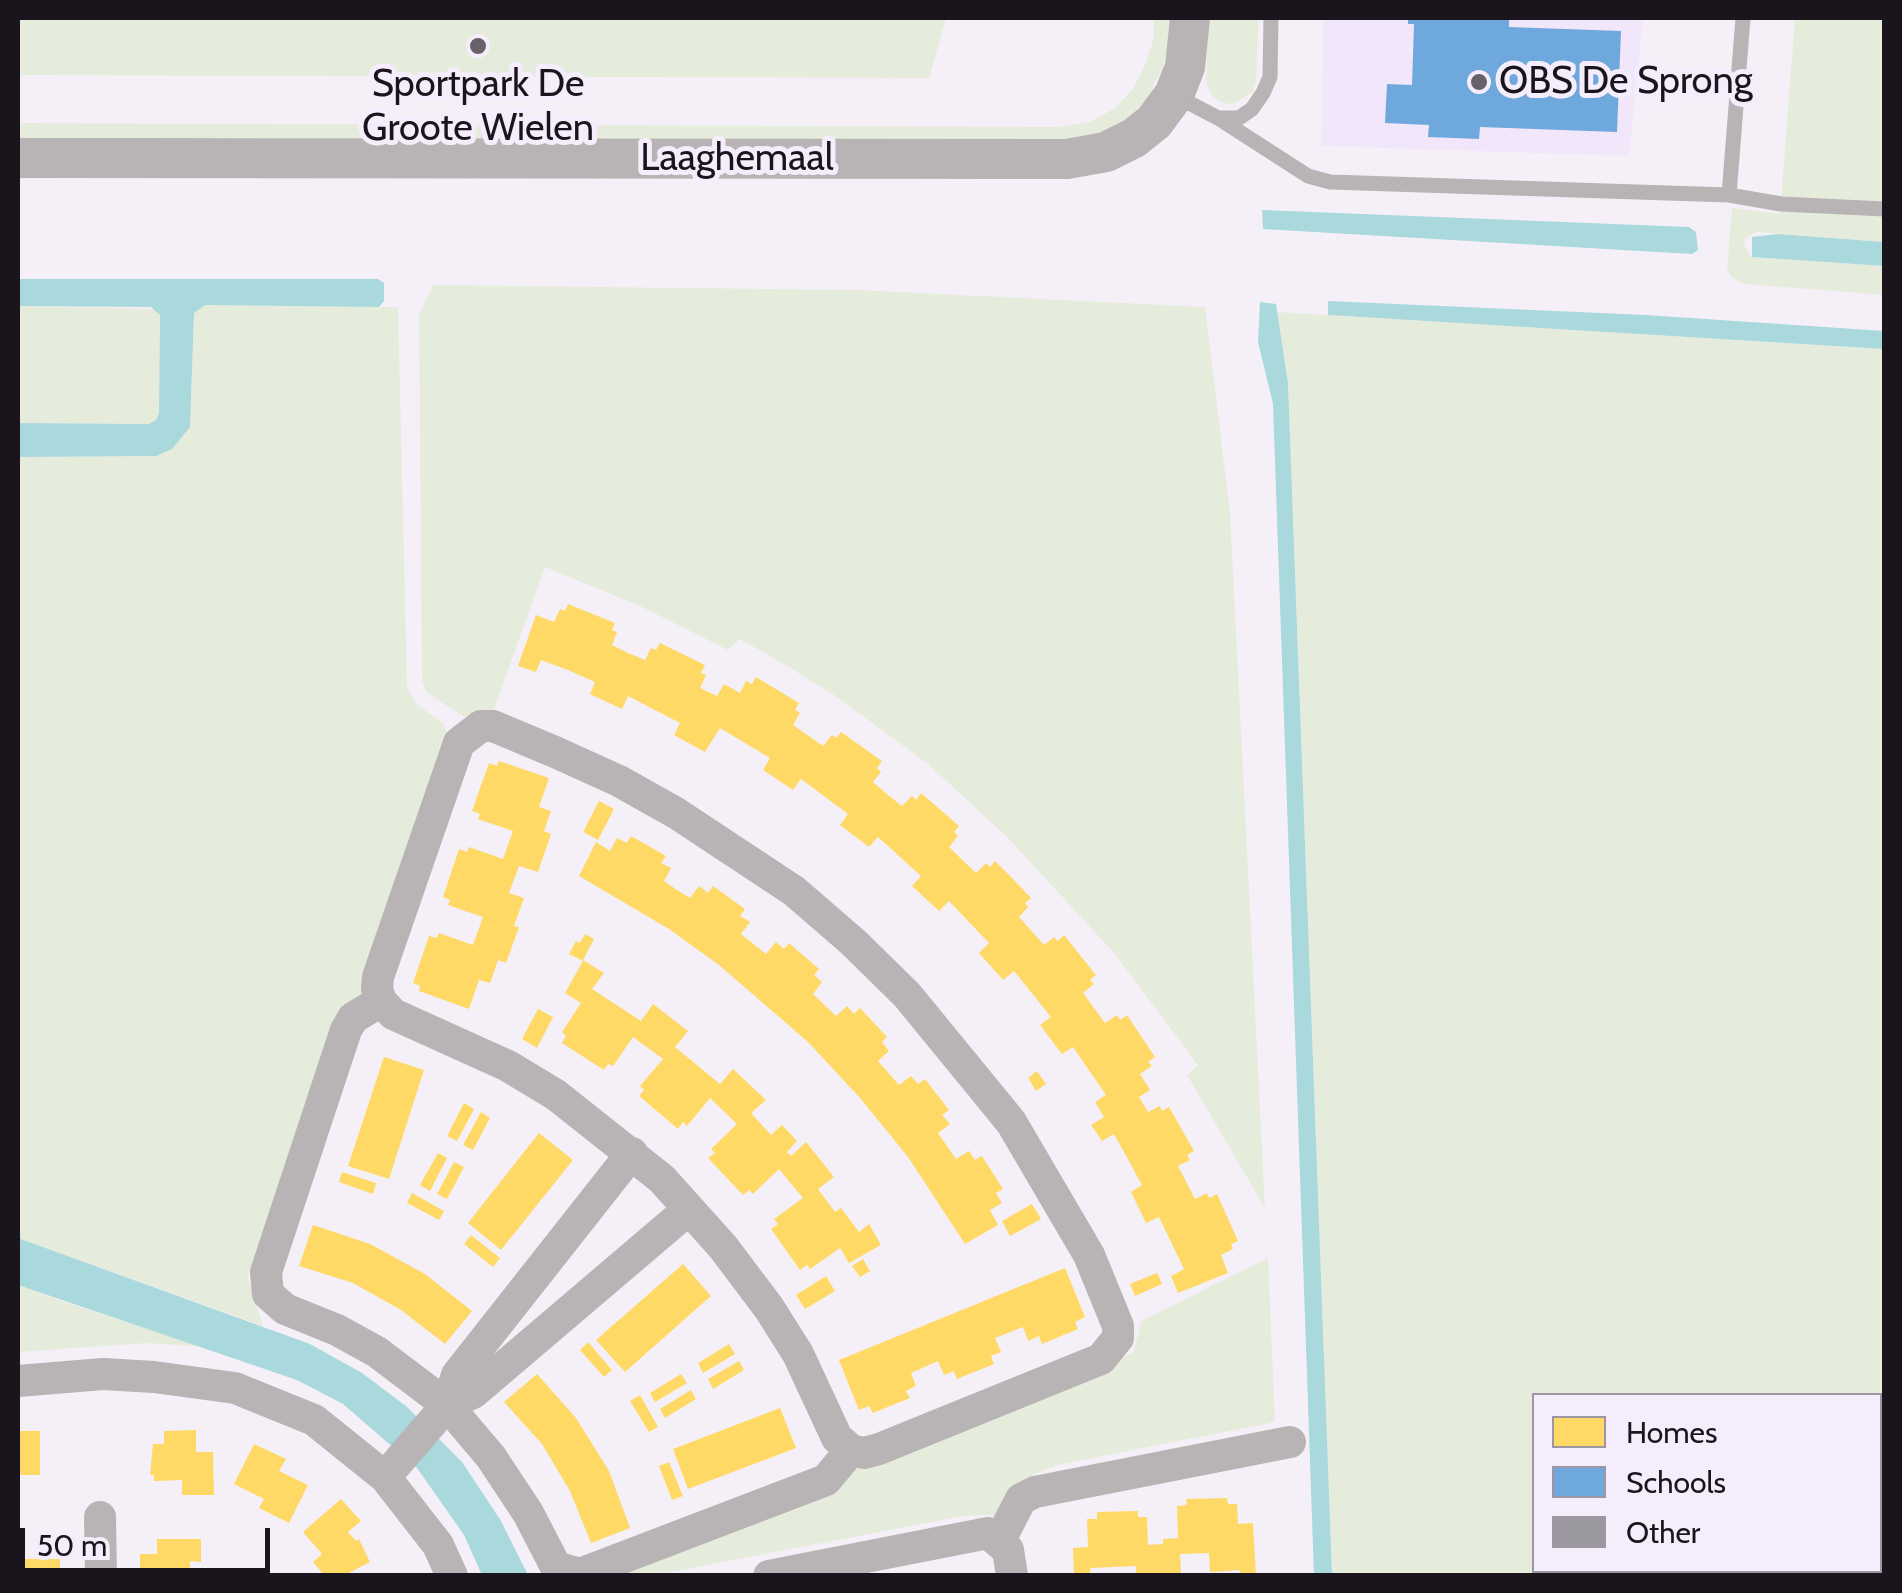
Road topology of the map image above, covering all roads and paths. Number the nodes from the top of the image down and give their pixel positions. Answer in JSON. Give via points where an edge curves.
{"nodes":[{"id":1,"x":1190,"y":18,"type":"edge"},
{"id":2,"x":1271,"y":18,"type":"edge"},
{"id":3,"x":1743,"y":18,"type":"edge"},
{"id":4,"x":1174,"y":95,"type":"junction"},
{"id":5,"x":1218,"y":118,"type":"junction"},
{"id":6,"x":18,"y":158,"type":"edge"},
{"id":7,"x":1729,"y":194,"type":"junction"},
{"id":8,"x":1884,"y":210,"type":"edge"},
{"id":9,"x":382,"y":1001,"type":"junction"},
{"id":10,"x":632,"y":1152,"type":"junction"},
{"id":11,"x":689,"y":1209,"type":"junction"},
{"id":12,"x":18,"y":1381,"type":"edge"},
{"id":13,"x":438,"y":1414,"type":"junction"},
{"id":14,"x":1290,"y":1442,"type":"dead end"},
{"id":15,"x":851,"y":1450,"type":"junction"},
{"id":16,"x":385,"y":1477,"type":"junction"},
{"id":17,"x":100,"y":1517,"type":"dead end"},
{"id":18,"x":1000,"y":1540,"type":"junction"},
{"id":19,"x":101,"y":1576,"type":"edge"},
{"id":20,"x":452,"y":1576,"type":"edge"},
{"id":21,"x":769,"y":1576,"type":"edge"},
{"id":22,"x":1012,"y":1576,"type":"edge"}],
"edges":[{"from":1,"to":4,"type":"street","name":"Laaghemaal"},
{"from":2,"to":5,"type":"lane","via":[[1270,77],[1263,93],[1239,118]]},
{"from":3,"to":7,"type":"lane"},
{"from":4,"to":5,"type":"lane"},
{"from":4,"to":6,"type":"street","name":"Laaghemaal","via":[[1134,138],[1106,152],[1066,159]]},
{"from":5,"to":7,"type":"lane","via":[[1308,176],[1330,182]]},
{"from":7,"to":8,"type":"lane"},
{"from":9,"to":10,"type":"street","via":[[393,1014],[508,1066]]},
{"from":9,"to":13,"type":"street","via":[[346,1030],[266,1272],[268,1294],[285,1309],[376,1352]]},
{"from":9,"to":15,"type":"street","via":[[378,977],[459,743],[480,726],[555,752],[662,805],[731,847],[854,942],[920,1010],[1011,1122],[1089,1255],[1118,1338],[1101,1359],[879,1450]]},
{"from":10,"to":11,"type":"street"},
{"from":10,"to":13,"type":"street","via":[[457,1376]]},
{"from":11,"to":13,"type":"street","via":[[473,1393]]},
{"from":11,"to":15,"type":"street","via":[[769,1308],[837,1438]]},
{"from":12,"to":16,"type":"street","via":[[104,1374],[235,1388],[314,1420]]},
{"from":13,"to":15,"type":"street","via":[[492,1458],[548,1556],[568,1573],[590,1573],[826,1480]]},
{"from":13,"to":16,"type":"street"},
{"from":14,"to":18,"type":"street","via":[[1034,1492],[1021,1499]]},
{"from":16,"to":20,"type":"street","via":[[438,1544]]},
{"from":17,"to":19,"type":"street"},
{"from":18,"to":21,"type":"street","via":[[974,1534]]},
{"from":18,"to":22,"type":"street"}]}
